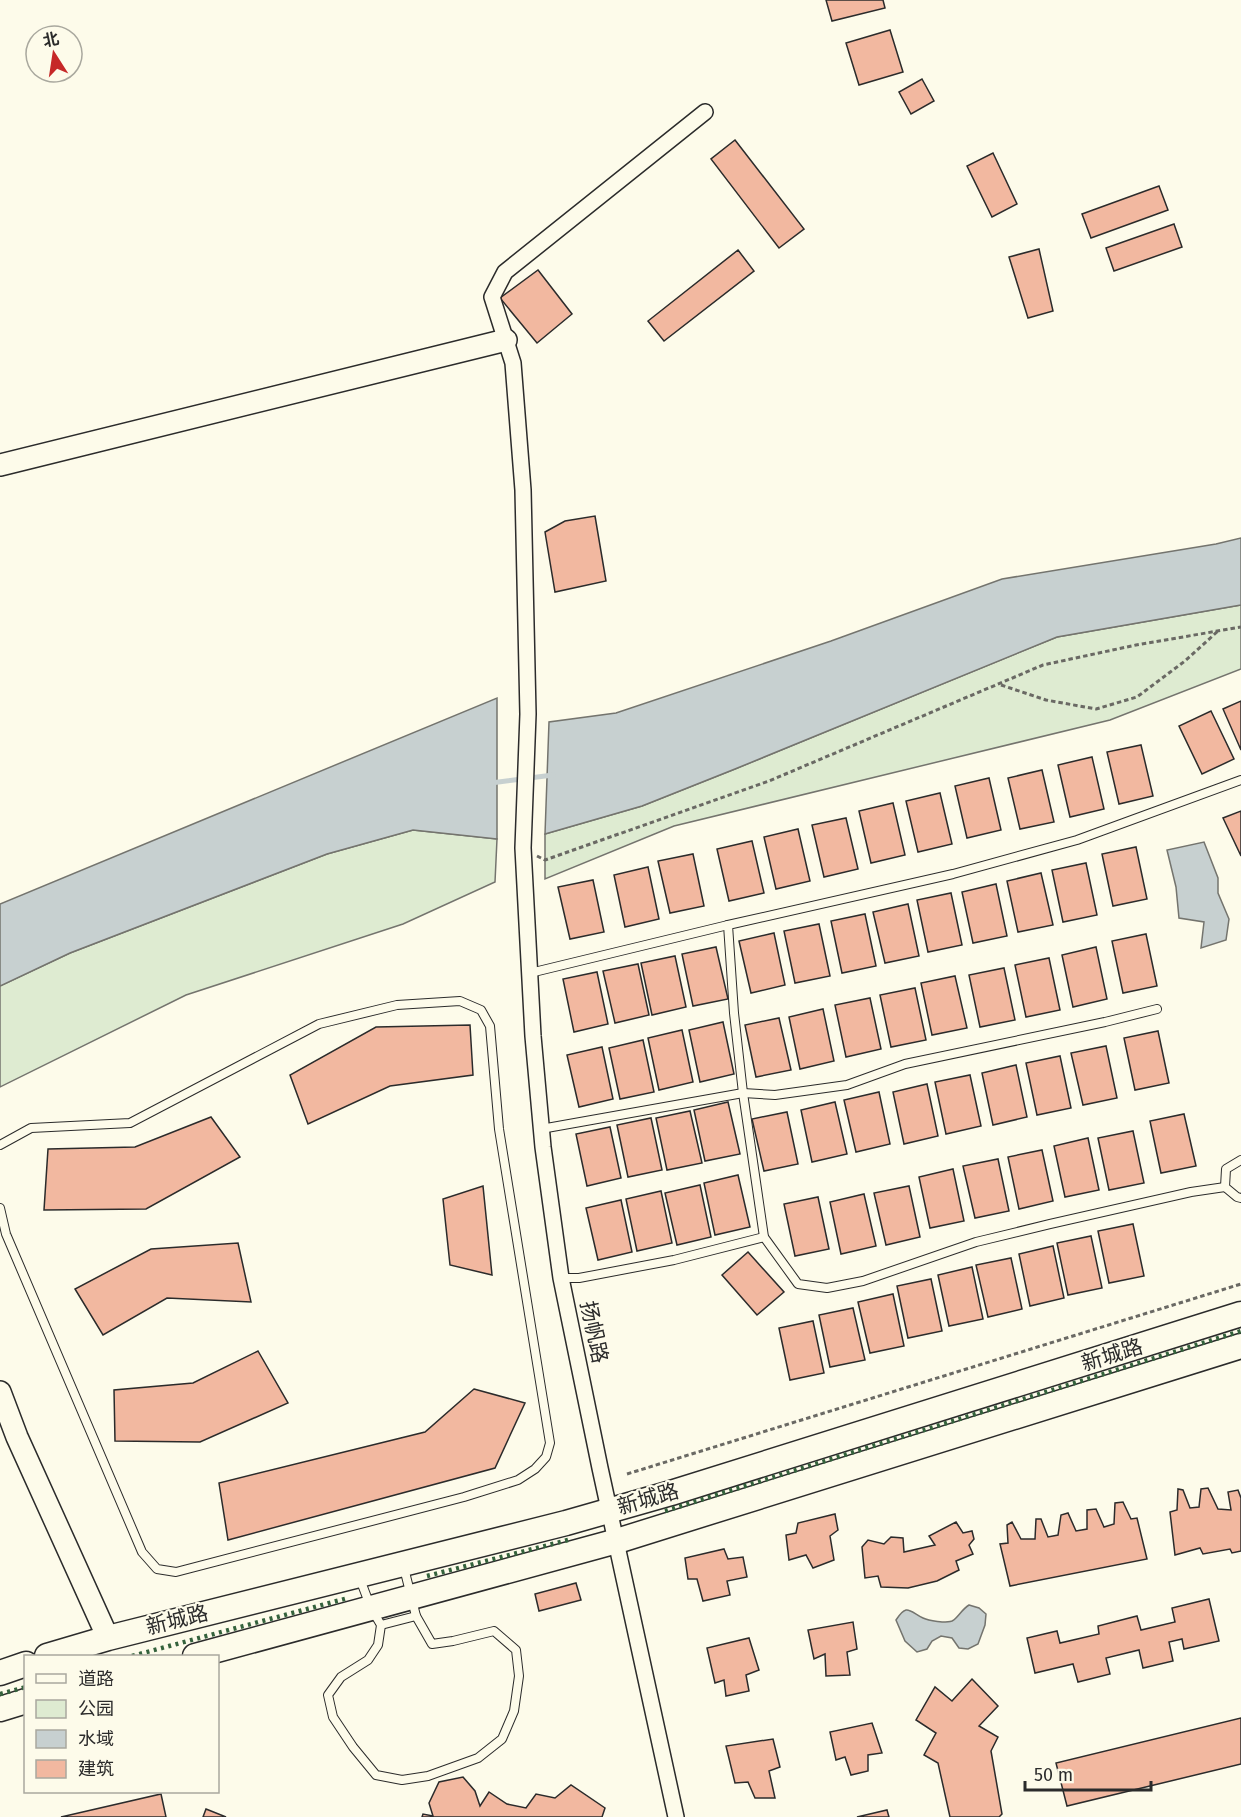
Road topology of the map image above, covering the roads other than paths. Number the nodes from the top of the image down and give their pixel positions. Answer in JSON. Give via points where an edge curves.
{"nodes":[{"id":1,"x":705,"y":112,"type":"dead end"},
{"id":2,"x":506,"y":340,"type":"junction"},
{"id":3,"x":0,"y":465,"type":"edge"},
{"id":4,"x":1241,"y":780,"type":"edge"},
{"id":5,"x":728,"y":925,"type":"junction"},
{"id":6,"x":530,"y":973,"type":"junction"},
{"id":7,"x":1157,"y":1009,"type":"dead end"},
{"id":8,"x":742,"y":1093,"type":"junction"},
{"id":9,"x":542,"y":1129,"type":"junction"},
{"id":10,"x":0,"y":1144,"type":"edge"},
{"id":11,"x":1241,"y":1160,"type":"edge"},
{"id":12,"x":1225,"y":1187,"type":"junction"},
{"id":13,"x":1241,"y":1198,"type":"edge"},
{"id":14,"x":0,"y":1208,"type":"edge"},
{"id":15,"x":3,"y":1235,"type":"edge"},
{"id":16,"x":764,"y":1237,"type":"junction"},
{"id":17,"x":561,"y":1278,"type":"junction"},
{"id":18,"x":1241,"y":1314,"type":"edge"},
{"id":19,"x":1241,"y":1346,"type":"edge"},
{"id":20,"x":0,"y":1392,"type":"edge"},
{"id":21,"x":8,"y":1440,"type":"edge"},
{"id":22,"x":610,"y":1509,"type":"junction"},
{"id":23,"x":617,"y":1541,"type":"junction"},
{"id":24,"x":403,"y":1563,"type":"junction"},
{"id":25,"x":358,"y":1575,"type":"junction"},
{"id":26,"x":414,"y":1606,"type":"junction"},
{"id":27,"x":376,"y":1616,"type":"junction"},
{"id":28,"x":108,"y":1638,"type":"junction"},
{"id":29,"x":50,"y":1655,"type":"edge"},
{"id":30,"x":200,"y":1655,"type":"edge"},
{"id":31,"x":24,"y":1665,"type":"edge"},
{"id":32,"x":0,"y":1672,"type":"edge"},
{"id":33,"x":24,"y":1702,"type":"edge"},
{"id":34,"x":0,"y":1709,"type":"edge"},
{"id":35,"x":676,"y":1817,"type":"edge"}],
"edges":[{"from":1,"to":2,"type":"street","name":"扬帆路","via":[[505,273],[492,297]]},
{"from":2,"to":3,"type":"street"},
{"from":2,"to":6,"type":"street","name":"扬帆路","via":[[513,363],[523,490],[528,714],[523,848]]},
{"from":4,"to":5,"type":"lane","via":[[1077,840],[953,874]]},
{"from":5,"to":6,"type":"lane"},
{"from":5,"to":8,"type":"lane"},
{"from":6,"to":9,"type":"street","name":"扬帆路"},
{"from":7,"to":8,"type":"lane","via":[[905,1064],[847,1084],[775,1095]]},
{"from":8,"to":9,"type":"lane"},
{"from":8,"to":16,"type":"lane"},
{"from":9,"to":17,"type":"street","name":"扬帆路"},
{"from":10,"to":15,"type":"lane","via":[[31,1128],[130,1123],[319,1024],[396,1005],[460,1001],[481,1010],[490,1026],[499,1130],[550,1443],[546,1457],[518,1480],[464,1497],[176,1572],[157,1569],[142,1552]]},
{"from":11,"to":12,"type":"lane","via":[[1226,1169]]},
{"from":12,"to":13,"type":"lane"},
{"from":12,"to":16,"type":"lane","via":[[976,1242],[863,1281],[827,1288],[798,1284]]},
{"from":14,"to":15,"type":"lane"},
{"from":16,"to":17,"type":"lane","via":[[674,1260]]},
{"from":17,"to":22,"type":"street","name":"扬帆路"},
{"from":18,"to":22,"type":"main road","name":"新城路"},
{"from":19,"to":23,"type":"main road","name":"新城路"},
{"from":20,"to":21,"type":"street"},
{"from":21,"to":28,"type":"street"},
{"from":22,"to":23,"type":"street","name":"扬帆路"},
{"from":22,"to":24,"type":"main road","name":"新城路"},
{"from":23,"to":26,"type":"main road","name":"新城路"},
{"from":23,"to":35,"type":"street","name":"扬帆路"},
{"from":24,"to":25,"type":"main road","name":"新城路"},
{"from":24,"to":26,"type":"lane"},
{"from":25,"to":27,"type":"lane"},
{"from":25,"to":28,"type":"main road","name":"新城路"},
{"from":26,"to":27,"type":"main road","name":"新城路"},
{"from":26,"to":27,"type":"lane","via":[[432,1644],[494,1630],[516,1650],[519,1676],[514,1712],[502,1739],[478,1758],[428,1776],[402,1780],[376,1775],[333,1717],[328,1695],[341,1677],[368,1660],[378,1646]]},
{"from":27,"to":30,"type":"main road","name":"新城路"},
{"from":28,"to":29,"type":"main road","name":"新城路"},
{"from":31,"to":32,"type":"main road"},
{"from":33,"to":34,"type":"main road"}]}
